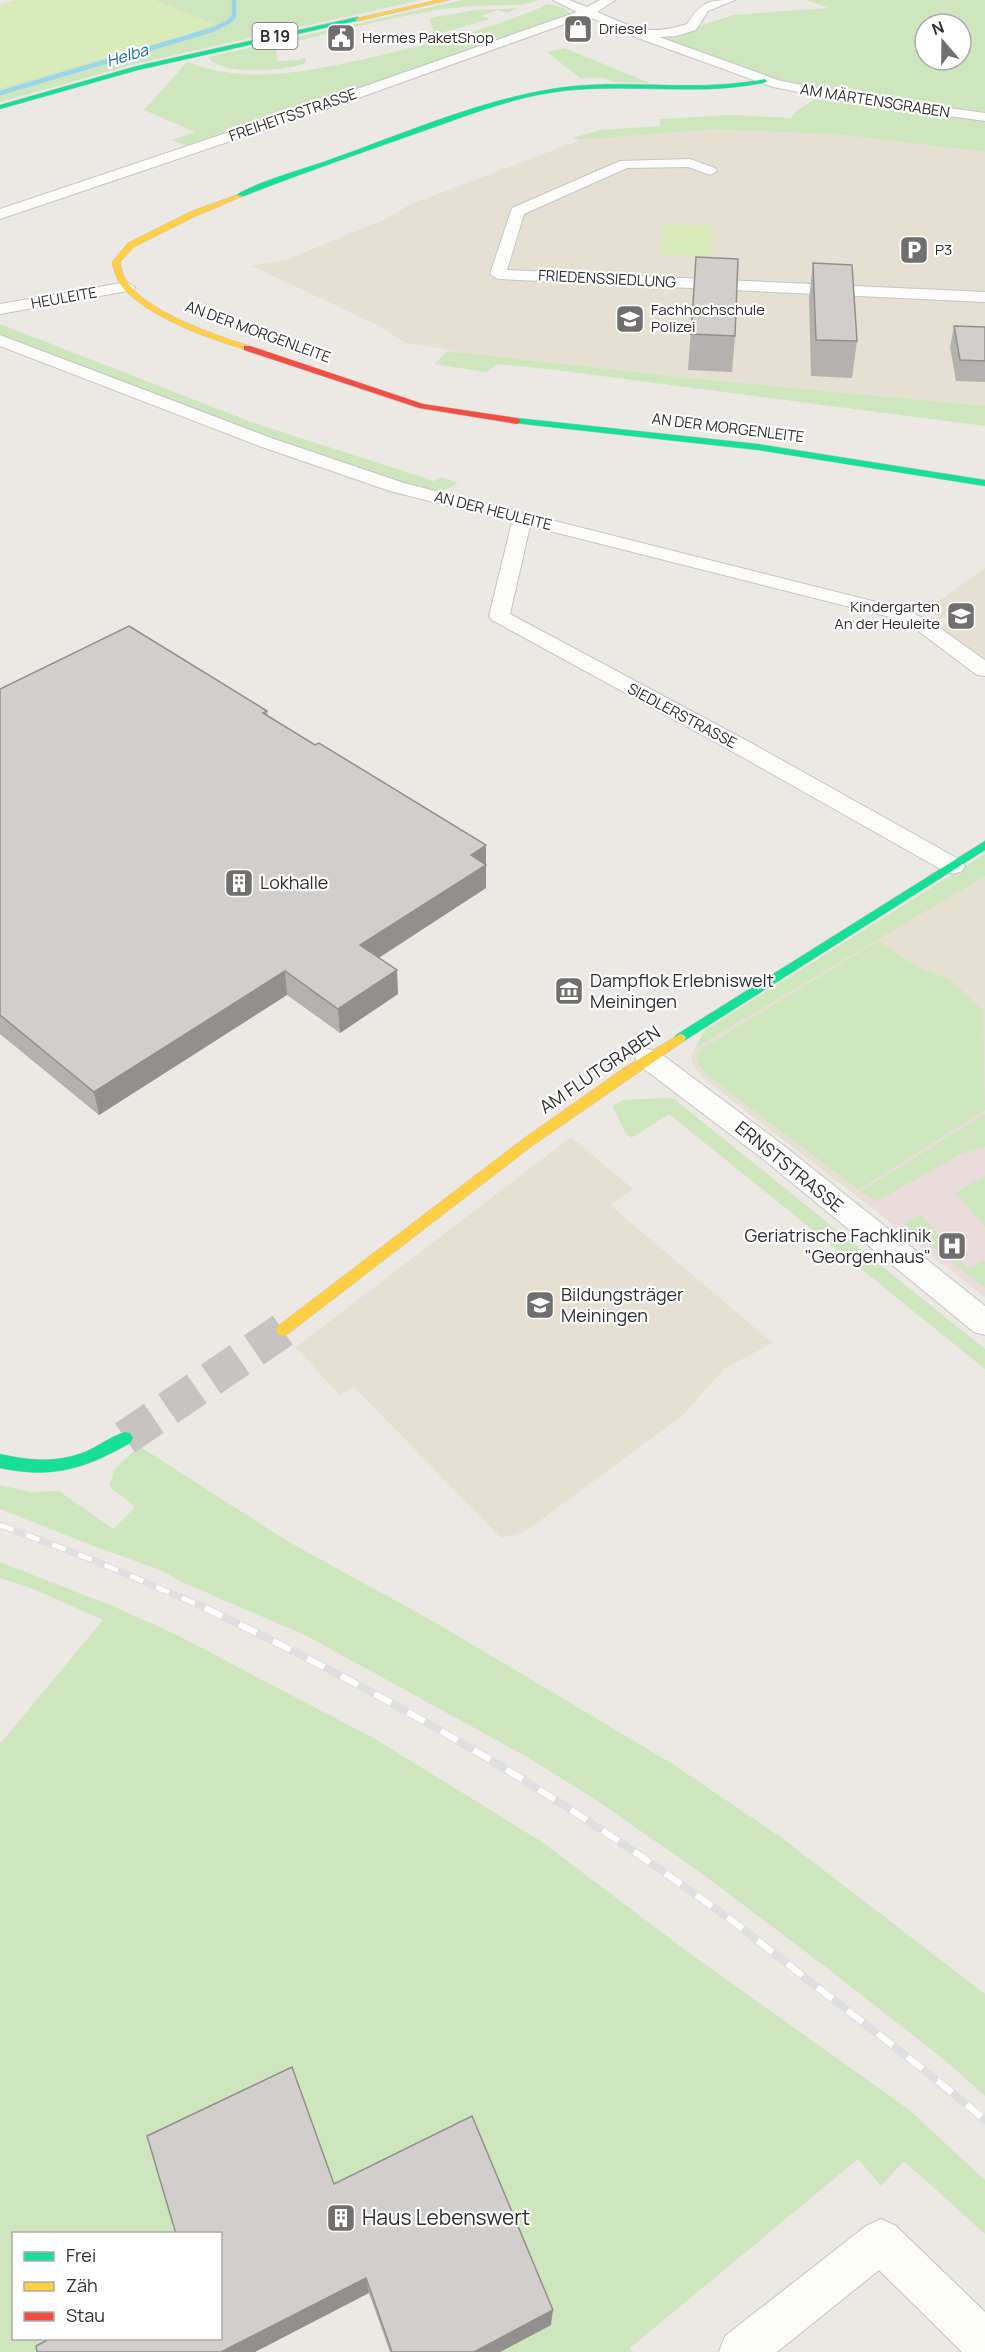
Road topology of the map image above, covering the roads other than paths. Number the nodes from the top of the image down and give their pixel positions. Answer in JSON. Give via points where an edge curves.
{"nodes":[{"id":1,"x":446,"y":0,"type":"edge"},
{"id":2,"x":559,"y":0,"type":"edge"},
{"id":3,"x":609,"y":0,"type":"edge"},
{"id":4,"x":729,"y":0,"type":"edge"},
{"id":5,"x":585,"y":13,"type":"junction"},
{"id":6,"x":642,"y":35,"type":"junction"},
{"id":7,"x":765,"y":81,"type":"junction"},
{"id":8,"x":0,"y":108,"type":"edge"},
{"id":9,"x":985,"y":117,"type":"edge"},
{"id":10,"x":710,"y":171,"type":"dead end"},
{"id":11,"x":0,"y":214,"type":"edge"},
{"id":12,"x":127,"y":287,"type":"junction"},
{"id":13,"x":985,"y":297,"type":"edge"},
{"id":14,"x":0,"y":309,"type":"edge"},
{"id":15,"x":0,"y":340,"type":"edge"},
{"id":16,"x":985,"y":483,"type":"edge"},
{"id":17,"x":522,"y":518,"type":"junction"},
{"id":18,"x":985,"y":670,"type":"edge"},
{"id":19,"x":985,"y":845,"type":"edge"},
{"id":20,"x":952,"y":866,"type":"junction"},
{"id":21,"x":648,"y":1058,"type":"junction"},
{"id":22,"x":985,"y":1323,"type":"edge"},
{"id":23,"x":283,"y":1330,"type":"tunnel mouth"},
{"id":24,"x":125,"y":1438,"type":"tunnel mouth"},
{"id":25,"x":0,"y":1461,"type":"edge"},
{"id":26,"x":985,"y":2343,"type":"edge"},
{"id":27,"x":741,"y":2352,"type":"edge"}],
"edges":[{"from":1,"to":8,"type":"street","number":"B 19","via":[[137,68]]},
{"from":2,"to":5,"type":"street"},
{"from":3,"to":5,"type":"street","name":"FREIHEITSSTRASSE"},
{"from":4,"to":6,"type":"street","via":[[703,9],[692,27]]},
{"from":5,"to":6,"type":"street"},
{"from":5,"to":11,"type":"street","name":"FREIHEITSSTRASSE"},
{"from":6,"to":7,"type":"street"},
{"from":7,"to":9,"type":"street","name":"AM MÄRTENSGRABEN","via":[[854,99]]},
{"from":7,"to":12,"type":"street","via":[[699,89],[576,87],[468,112],[294,174],[152,233],[131,245],[116,262]]},
{"from":10,"to":13,"type":"street","name":"FRIEDENSSIEDLUNG","via":[[690,163],[625,164],[517,211],[498,274]]},
{"from":12,"to":14,"type":"street","name":"HEULEITE"},
{"from":12,"to":16,"type":"street","name":"AN DER MORGENLEITE","via":[[172,318],[212,335],[422,406],[517,421],[758,447]]},
{"from":15,"to":17,"type":"street","name":"AN DER HEULEITE","via":[[345,470],[436,498]]},
{"from":17,"to":18,"type":"street","name":"AN DER HEULEITE","via":[[878,607],[924,626]]},
{"from":17,"to":20,"type":"street","name":"SIEDLERSTRASSE","via":[[499,616]]},
{"from":19,"to":20,"type":"street","name":"AM FLUTGRABEN"},
{"from":20,"to":21,"type":"street","name":"AM FLUTGRABEN"},
{"from":21,"to":22,"type":"street","name":"ERNSTSTRASSE","via":[[773,1152]]},
{"from":21,"to":23,"type":"street","name":"AM FLUTGRABEN","via":[[514,1151]]},
{"from":24,"to":25,"type":"street","via":[[79,1463],[60,1467],[21,1468]]},
{"from":26,"to":27,"type":"street","via":[[880,2241]]}]}
